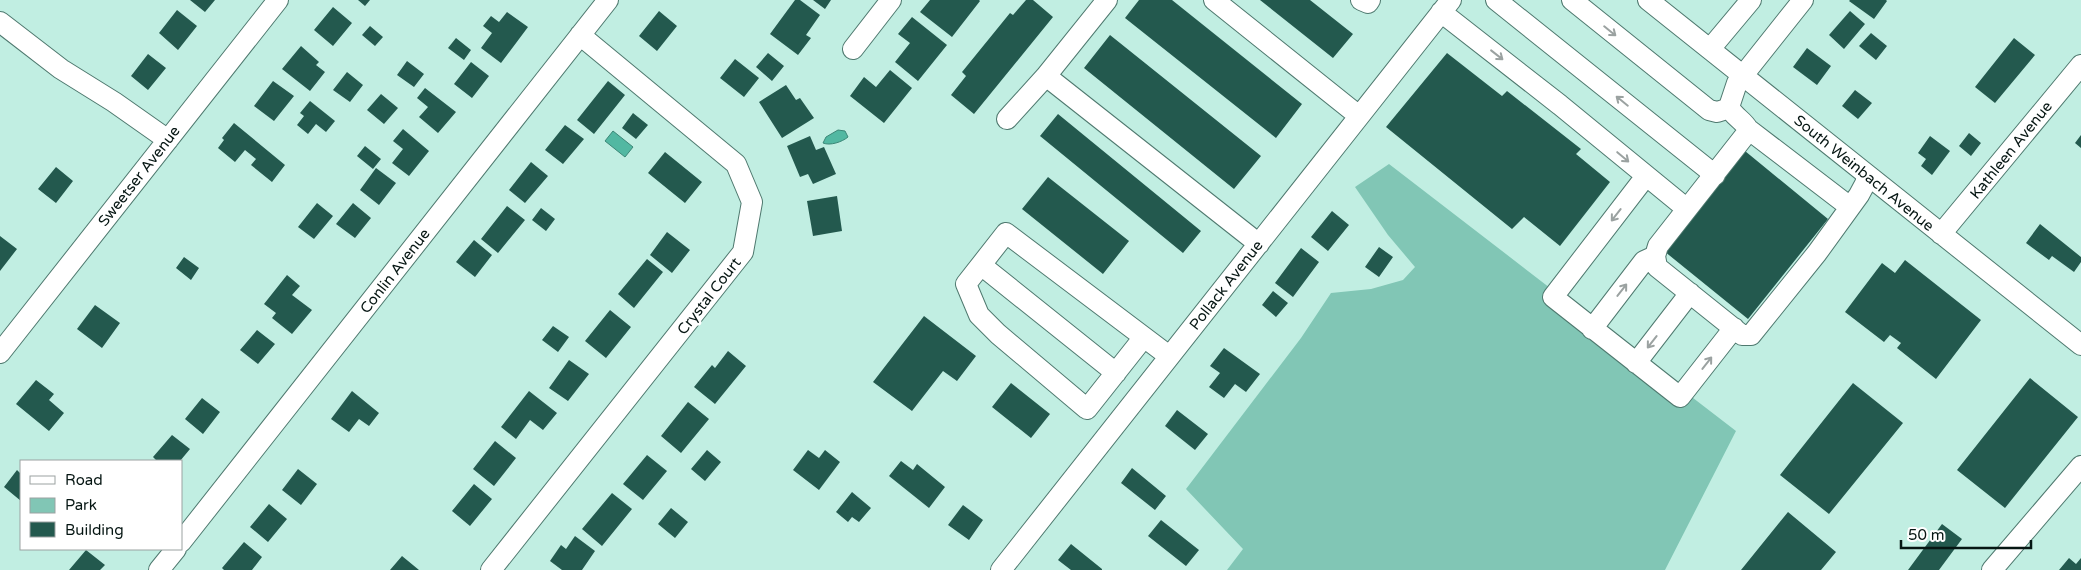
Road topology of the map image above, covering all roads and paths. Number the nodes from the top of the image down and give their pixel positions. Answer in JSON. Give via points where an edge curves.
{"nodes":[{"id":1,"x":278,"y":0,"type":"edge"},
{"id":2,"x":608,"y":0,"type":"edge"},
{"id":3,"x":891,"y":0,"type":"edge"},
{"id":4,"x":1107,"y":0,"type":"edge"},
{"id":5,"x":1214,"y":0,"type":"edge"},
{"id":6,"x":1360,"y":0,"type":"edge"},
{"id":7,"x":1370,"y":0,"type":"edge"},
{"id":8,"x":1502,"y":0,"type":"edge"},
{"id":9,"x":1572,"y":0,"type":"edge"},
{"id":10,"x":1648,"y":0,"type":"edge"},
{"id":11,"x":1751,"y":0,"type":"edge"},
{"id":12,"x":1803,"y":0,"type":"edge"},
{"id":13,"x":1446,"y":6,"type":"edge"},
{"id":14,"x":0,"y":22,"type":"edge"},
{"id":15,"x":580,"y":35,"type":"junction"},
{"id":16,"x":853,"y":49,"type":"dead end"},
{"id":17,"x":1710,"y":49,"type":"junction"},
{"id":18,"x":2081,"y":65,"type":"edge"},
{"id":19,"x":1743,"y":75,"type":"junction"},
{"id":20,"x":1046,"y":76,"type":"junction"},
{"id":21,"x":1730,"y":108,"type":"junction"},
{"id":22,"x":1359,"y":116,"type":"junction"},
{"id":23,"x":1007,"y":119,"type":"dead end"},
{"id":24,"x":1748,"y":129,"type":"junction"},
{"id":25,"x":168,"y":140,"type":"junction"},
{"id":26,"x":1866,"y":174,"type":"junction"},
{"id":27,"x":1715,"y":175,"type":"junction"},
{"id":28,"x":1646,"y":176,"type":"junction"},
{"id":29,"x":1850,"y":208,"type":"junction"},
{"id":30,"x":1687,"y":209,"type":"junction"},
{"id":31,"x":1941,"y":234,"type":"junction"},
{"id":32,"x":1259,"y":244,"type":"junction"},
{"id":33,"x":1655,"y":256,"type":"junction"},
{"id":34,"x":981,"y":265,"type":"junction"},
{"id":35,"x":1690,"y":293,"type":"junction"},
{"id":36,"x":1734,"y":328,"type":"junction"},
{"id":37,"x":1592,"y":329,"type":"junction"},
{"id":38,"x":1144,"y":337,"type":"junction"},
{"id":39,"x":2081,"y":345,"type":"edge"},
{"id":40,"x":0,"y":353,"type":"edge"},
{"id":41,"x":1170,"y":356,"type":"junction"},
{"id":42,"x":1636,"y":363,"type":"junction"},
{"id":43,"x":1116,"y":373,"type":"junction"},
{"id":44,"x":1087,"y":410,"type":"junction"},
{"id":45,"x":1112,"y":429,"type":"junction"},
{"id":46,"x":2081,"y":466,"type":"edge"},
{"id":47,"x":182,"y":541,"type":"edge"},
{"id":48,"x":491,"y":570,"type":"edge"},
{"id":49,"x":1001,"y":570,"type":"edge"},
{"id":50,"x":1992,"y":570,"type":"edge"}],
"edges":[{"from":1,"to":25,"type":"street","name":"Sweetser Avenue"},
{"from":2,"to":15,"type":"street","name":"Conlin Avenue"},
{"from":3,"to":16,"type":"street"},
{"from":4,"to":20,"type":"street"},
{"from":5,"to":22,"type":"street"},
{"from":6,"to":7,"type":"street","via":[[1368,3]]},
{"from":27,"to":8,"type":"street","one_way":true,"via":[[1496,0]]},
{"from":9,"to":21,"type":"street","one_way":true,"via":[[1709,110],[1717,112]]},
{"from":10,"to":17,"type":"street","name":"South Weinbach Avenue"},
{"from":11,"to":17,"type":"street"},
{"from":12,"to":19,"type":"street"},
{"from":13,"to":22,"type":"street","name":"Pollack Avenue"},
{"from":13,"to":28,"type":"street","one_way":true,"via":[[1459,25]]},
{"from":14,"to":25,"type":"street","via":[[61,69]]},
{"from":15,"to":47,"type":"street","name":"Conlin Avenue"},
{"from":15,"to":48,"type":"street","name":"Crystal Court","via":[[736,164],[752,202],[743,252]]},
{"from":17,"to":19,"type":"street","name":"South Weinbach Avenue"},
{"from":18,"to":31,"type":"street","name":"Kathleen Avenue"},
{"from":19,"to":21,"type":"street","via":[[1735,88]]},
{"from":19,"to":26,"type":"street","name":"South Weinbach Avenue"},
{"from":20,"to":23,"type":"street"},
{"from":20,"to":32,"type":"street"},
{"from":21,"to":24,"type":"street"},
{"from":22,"to":32,"type":"street","name":"Pollack Avenue"},
{"from":24,"to":27,"type":"street"},
{"from":24,"to":29,"type":"street"},
{"from":25,"to":40,"type":"street","name":"Sweetser Avenue"},
{"from":26,"to":29,"type":"street","via":[[1863,189]]},
{"from":26,"to":31,"type":"street","name":"South Weinbach Avenue"},
{"from":27,"to":30,"type":"street"},
{"from":28,"to":30,"type":"street"},
{"from":28,"to":37,"type":"street","one_way":true,"via":[[1553,297]]},
{"from":29,"to":36,"type":"street","via":[[1751,335],[1742,335]]},
{"from":30,"to":33,"type":"street","via":[[1658,246]]},
{"from":31,"to":39,"type":"street","name":"South Weinbach Avenue"},
{"from":32,"to":41,"type":"street","name":"Pollack Avenue"},
{"from":33,"to":35,"type":"street","via":[[1657,267]]},
{"from":37,"to":33,"type":"street","one_way":true,"via":[[1644,261]]},
{"from":34,"to":38,"type":"street","via":[[1006,233]]},
{"from":34,"to":43,"type":"street"},
{"from":34,"to":44,"type":"street","via":[[966,284],[979,315]]},
{"from":35,"to":36,"type":"street"},
{"from":35,"to":42,"type":"street","one_way":true},
{"from":42,"to":36,"type":"street","one_way":true,"via":[[1680,397]]},
{"from":37,"to":42,"type":"street"},
{"from":38,"to":41,"type":"street"},
{"from":38,"to":43,"type":"street"},
{"from":41,"to":45,"type":"street","name":"Pollack Avenue"},
{"from":43,"to":44,"type":"street"},
{"from":44,"to":45,"type":"street"},
{"from":45,"to":49,"type":"street","name":"Pollack Avenue"},
{"from":46,"to":50,"type":"street"}]}
